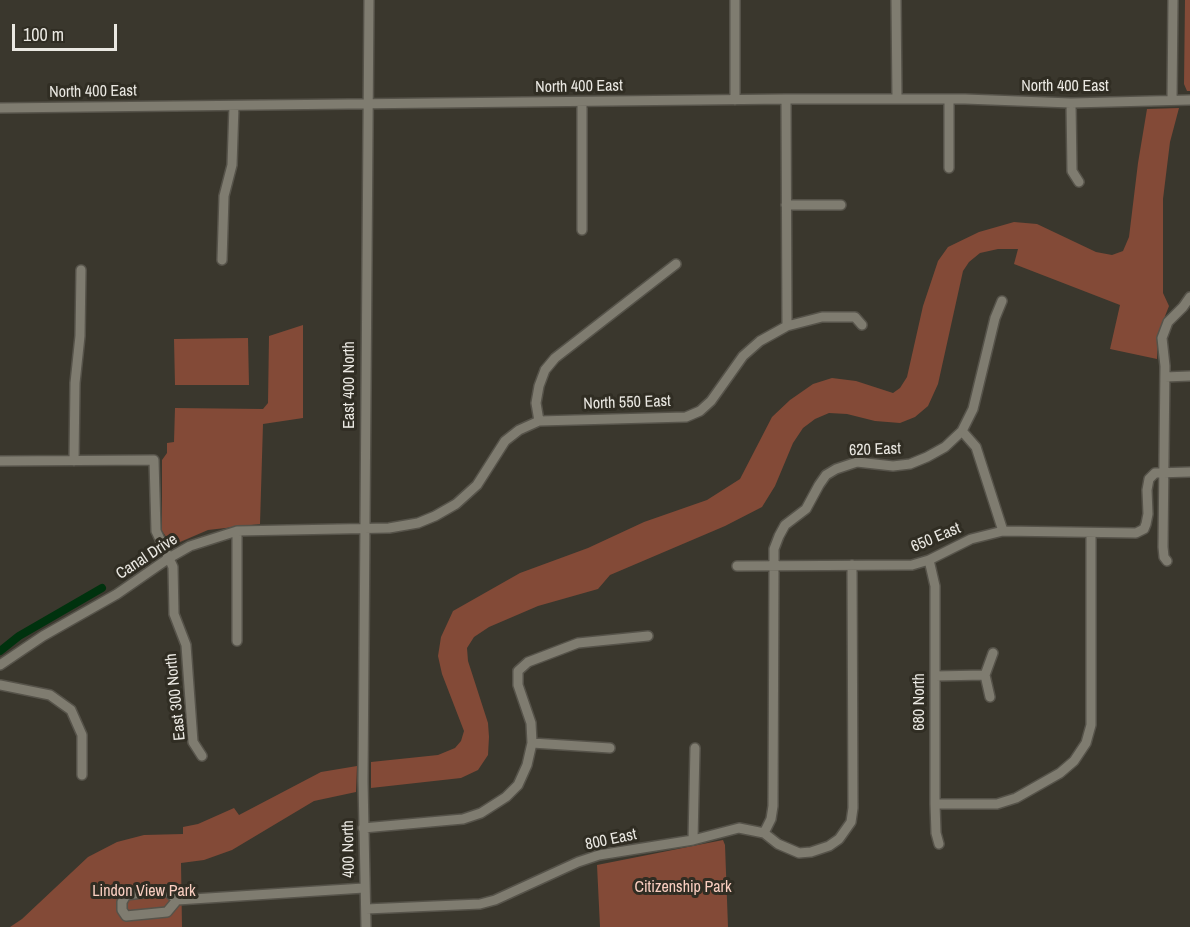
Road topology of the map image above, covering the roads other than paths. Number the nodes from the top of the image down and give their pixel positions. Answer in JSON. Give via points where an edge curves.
{"nodes":[{"id":1,"x":369,"y":0,"type":"edge"},
{"id":2,"x":735,"y":0,"type":"edge"},
{"id":3,"x":896,"y":0,"type":"edge"},
{"id":4,"x":1173,"y":0,"type":"edge"},
{"id":5,"x":786,"y":99,"type":"junction"},
{"id":6,"x":897,"y":99,"type":"junction"},
{"id":7,"x":735,"y":100,"type":"junction"},
{"id":8,"x":949,"y":100,"type":"junction"},
{"id":9,"x":1172,"y":100,"type":"junction"},
{"id":10,"x":1190,"y":100,"type":"edge"},
{"id":11,"x":582,"y":102,"type":"junction"},
{"id":12,"x":368,"y":103,"type":"junction"},
{"id":13,"x":1071,"y":103,"type":"junction"},
{"id":14,"x":234,"y":106,"type":"junction"},
{"id":15,"x":0,"y":108,"type":"edge"},
{"id":16,"x":949,"y":168,"type":"dead end"},
{"id":17,"x":1079,"y":182,"type":"dead end"},
{"id":18,"x":786,"y":205,"type":"junction"},
{"id":19,"x":841,"y":205,"type":"dead end"},
{"id":20,"x":582,"y":230,"type":"dead end"},
{"id":21,"x":222,"y":260,"type":"dead end"},
{"id":22,"x":676,"y":264,"type":"dead end"},
{"id":23,"x":81,"y":270,"type":"dead end"},
{"id":24,"x":1190,"y":297,"type":"edge"},
{"id":25,"x":1002,"y":301,"type":"dead end"},
{"id":26,"x":862,"y":325,"type":"dead end"},
{"id":27,"x":787,"y":326,"type":"junction"},
{"id":28,"x":1190,"y":376,"type":"edge"},
{"id":29,"x":1165,"y":377,"type":"junction"},
{"id":30,"x":539,"y":420,"type":"junction"},
{"id":31,"x":962,"y":431,"type":"junction"},
{"id":32,"x":74,"y":460,"type":"junction"},
{"id":33,"x":0,"y":461,"type":"edge"},
{"id":34,"x":1164,"y":471,"type":"junction"},
{"id":35,"x":1190,"y":472,"type":"edge"},
{"id":36,"x":364,"y":528,"type":"junction"},
{"id":37,"x":237,"y":531,"type":"junction"},
{"id":38,"x":1003,"y":531,"type":"junction"},
{"id":39,"x":1091,"y":533,"type":"junction"},
{"id":40,"x":169,"y":558,"type":"junction"},
{"id":41,"x":929,"y":560,"type":"junction"},
{"id":42,"x":1167,"y":561,"type":"dead end"},
{"id":43,"x":852,"y":565,"type":"junction"},
{"id":44,"x":737,"y":566,"type":"dead end"},
{"id":45,"x":774,"y":566,"type":"junction"},
{"id":46,"x":648,"y":636,"type":"dead end"},
{"id":47,"x":237,"y":642,"type":"dead end"},
{"id":48,"x":993,"y":653,"type":"dead end"},
{"id":49,"x":0,"y":665,"type":"edge"},
{"id":50,"x":986,"y":675,"type":"junction"},
{"id":51,"x":935,"y":676,"type":"junction"},
{"id":52,"x":0,"y":685,"type":"edge"},
{"id":53,"x":990,"y":697,"type":"dead end"},
{"id":54,"x":532,"y":743,"type":"junction"},
{"id":55,"x":610,"y":748,"type":"dead end"},
{"id":56,"x":695,"y":748,"type":"dead end"},
{"id":57,"x":202,"y":756,"type":"dead end"},
{"id":58,"x":363,"y":770,"type":"joint"},
{"id":59,"x":82,"y":775,"type":"dead end"},
{"id":60,"x":935,"y":804,"type":"junction"},
{"id":61,"x":363,"y":828,"type":"junction"},
{"id":62,"x":764,"y":833,"type":"junction"},
{"id":63,"x":693,"y":840,"type":"junction"},
{"id":64,"x":939,"y":844,"type":"dead end"},
{"id":65,"x":364,"y":888,"type":"junction"},
{"id":66,"x":177,"y":900,"type":"junction"},
{"id":67,"x":366,"y":909,"type":"junction"},
{"id":68,"x":366,"y":927,"type":"edge"}],
"edges":[{"from":1,"to":12,"type":"street","name":"East 400 North"},
{"from":2,"to":7,"type":"street"},
{"from":3,"to":6,"type":"street"},
{"from":4,"to":9,"type":"street"},
{"from":5,"to":6,"type":"street","name":"North 400 East"},
{"from":5,"to":7,"type":"street","name":"North 400 East"},
{"from":5,"to":18,"type":"street"},
{"from":6,"to":8,"type":"street","name":"North 400 East"},
{"from":7,"to":11,"type":"street","name":"North 400 East"},
{"from":8,"to":13,"type":"street","name":"North 400 East"},
{"from":8,"to":16,"type":"street"},
{"from":9,"to":10,"type":"street","name":"North 400 East"},
{"from":9,"to":13,"type":"street","name":"North 400 East"},
{"from":11,"to":12,"type":"street","name":"North 400 East"},
{"from":11,"to":20,"type":"street"},
{"from":12,"to":14,"type":"street","name":"North 400 East"},
{"from":12,"to":36,"type":"street","name":"East 400 North"},
{"from":13,"to":17,"type":"street","via":[[1072,171]]},
{"from":14,"to":15,"type":"street","name":"North 400 East"},
{"from":14,"to":21,"type":"street"},
{"from":18,"to":19,"type":"street"},
{"from":18,"to":27,"type":"street"},
{"from":22,"to":30,"type":"street","via":[[555,358],[539,386]]},
{"from":23,"to":32,"type":"street"},
{"from":24,"to":29,"type":"street","via":[[1163,332]]},
{"from":25,"to":31,"type":"street","name":"620 East","via":[[974,409]]},
{"from":26,"to":27,"type":"street","name":"North 550 East","via":[[855,317],[822,316]]},
{"from":27,"to":30,"type":"street","name":"North 550 East","via":[[743,356],[711,401],[686,417]]},
{"from":28,"to":29,"type":"street"},
{"from":29,"to":34,"type":"street"},
{"from":30,"to":36,"type":"street","name":"Canal Drive","via":[[505,441],[477,484],[456,504],[404,527]]},
{"from":31,"to":38,"type":"street","via":[[976,447]]},
{"from":31,"to":45,"type":"street","name":"620 East","via":[[945,447],[910,464],[857,462],[826,475],[806,509],[785,525],[774,549]]},
{"from":32,"to":33,"type":"street"},
{"from":32,"to":40,"type":"street","name":"East 300 North","via":[[154,460],[156,531]]},
{"from":34,"to":35,"type":"street"},
{"from":34,"to":39,"type":"street","name":"650 East","via":[[1149,479],[1144,529],[1136,533]]},
{"from":34,"to":42,"type":"street","via":[[1163,547]]},
{"from":36,"to":37,"type":"street","name":"Canal Drive"},
{"from":36,"to":58,"type":"street","name":"East 400 North"},
{"from":37,"to":40,"type":"street","name":"Canal Drive","via":[[190,546]]},
{"from":37,"to":47,"type":"street"},
{"from":38,"to":39,"type":"street","name":"650 East"},
{"from":38,"to":41,"type":"street","name":"650 East","via":[[971,539]]},
{"from":39,"to":60,"type":"street","via":[[1091,725],[1086,743],[1060,773],[1016,798],[997,804]]},
{"from":40,"to":49,"type":"street","name":"Canal Drive"},
{"from":40,"to":57,"type":"street","name":"East 300 North","via":[[173,567],[174,614],[186,645],[193,742]]},
{"from":41,"to":43,"type":"street","name":"650 East","via":[[912,565]]},
{"from":41,"to":51,"type":"street","name":"680 North","via":[[935,586]]},
{"from":43,"to":45,"type":"street","name":"650 East"},
{"from":43,"to":62,"type":"street","name":"800 East","via":[[851,822],[830,846],[811,852],[788,849]]},
{"from":44,"to":45,"type":"street","name":"650 East"},
{"from":45,"to":62,"type":"street","name":"620 East","via":[[773,806]]},
{"from":46,"to":54,"type":"street","via":[[578,643],[528,662],[518,671]]},
{"from":48,"to":50,"type":"street"},
{"from":50,"to":51,"type":"street"},
{"from":50,"to":53,"type":"street"},
{"from":51,"to":60,"type":"street","name":"680 North"},
{"from":52,"to":59,"type":"street","via":[[50,695],[71,710],[82,735]]},
{"from":54,"to":55,"type":"street"},
{"from":54,"to":61,"type":"street","via":[[518,785],[481,813],[463,819]]},
{"from":56,"to":63,"type":"street"},
{"from":58,"to":61,"type":"street","name":"400 North"},
{"from":60,"to":64,"type":"street","name":"680 North"},
{"from":61,"to":65,"type":"street","name":"400 North"},
{"from":62,"to":63,"type":"street","name":"800 East","via":[[739,828]]},
{"from":63,"to":67,"type":"street","name":"800 East","via":[[599,855],[480,904]]},
{"from":65,"to":66,"type":"street"},
{"from":65,"to":67,"type":"street","name":"400 North"},
{"from":66,"to":66,"type":"street","via":[[167,912],[126,916],[122,910],[126,895],[166,890]]},
{"from":67,"to":68,"type":"street","name":"400 North"}]}
